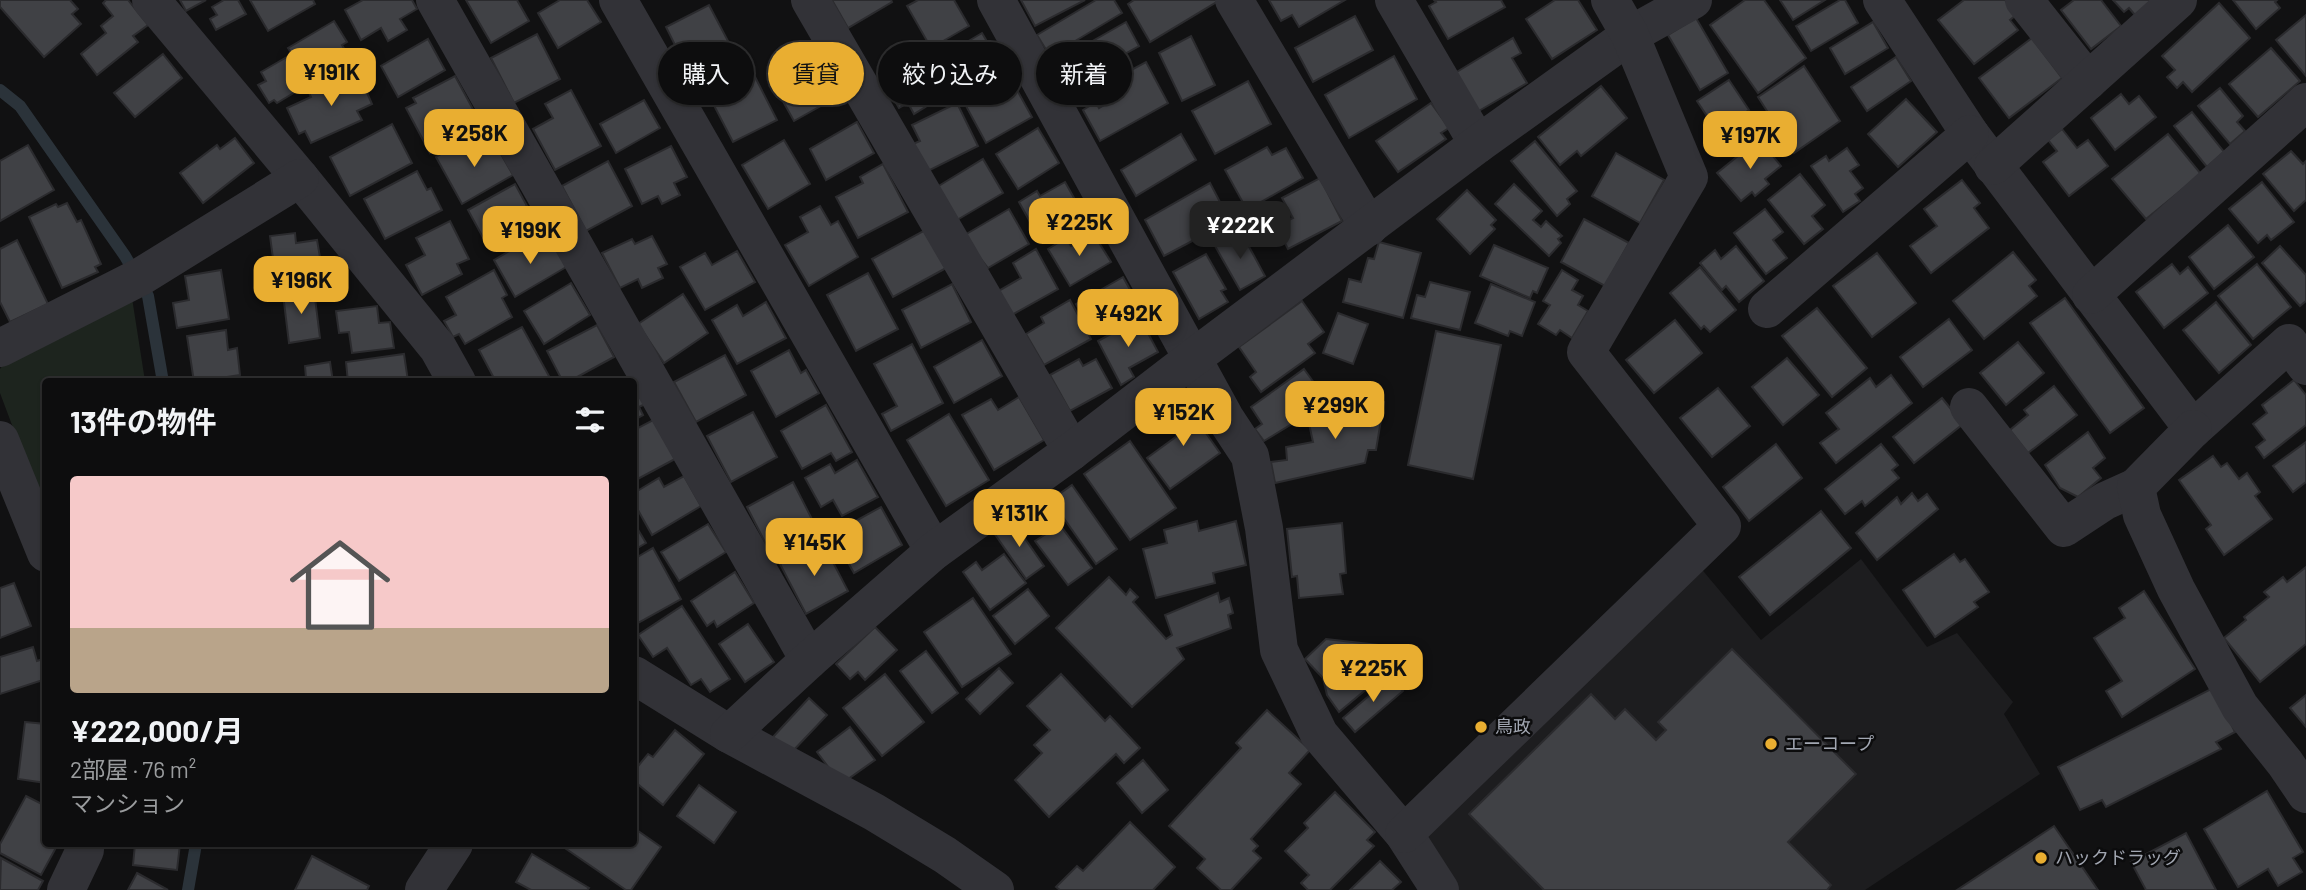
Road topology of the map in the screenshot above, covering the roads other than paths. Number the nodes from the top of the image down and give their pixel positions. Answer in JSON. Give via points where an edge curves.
{"nodes":[{"id":1,"x":151,"y":0,"type":"edge"},
{"id":2,"x":435,"y":0,"type":"edge"},
{"id":3,"x":618,"y":0,"type":"edge"},
{"id":4,"x":810,"y":0,"type":"edge"},
{"id":5,"x":996,"y":0,"type":"edge"},
{"id":6,"x":1234,"y":0,"type":"edge"},
{"id":7,"x":1394,"y":0,"type":"edge"},
{"id":8,"x":1610,"y":0,"type":"edge"},
{"id":9,"x":1693,"y":0,"type":"edge"},
{"id":10,"x":1882,"y":0,"type":"edge"},
{"id":11,"x":2024,"y":0,"type":"edge"},
{"id":12,"x":2178,"y":0,"type":"edge"},
{"id":13,"x":1630,"y":35,"type":"junction"},
{"id":14,"x":2088,"y":81,"type":"junction"},
{"id":15,"x":2306,"y":102,"type":"edge"},
{"id":16,"x":1970,"y":134,"type":"junction"},
{"id":17,"x":1478,"y":144,"type":"junction"},
{"id":18,"x":1993,"y":166,"type":"junction"},
{"id":19,"x":300,"y":178,"type":"junction"},
{"id":20,"x":1369,"y":227,"type":"junction"},
{"id":21,"x":2091,"y":295,"type":"junction"},
{"id":22,"x":1767,"y":309,"type":"dead end"},
{"id":23,"x":2300,"y":346,"type":"edge"},
{"id":24,"x":0,"y":348,"type":"edge"},
{"id":25,"x":1193,"y":358,"type":"junction"},
{"id":26,"x":455,"y":378,"type":"edge"},
{"id":27,"x":1969,"y":407,"type":"dead end"},
{"id":28,"x":2193,"y":429,"type":"junction"},
{"id":29,"x":0,"y":440,"type":"edge"},
{"id":30,"x":1072,"y":451,"type":"junction"},
{"id":31,"x":2136,"y":486,"type":"junction"},
{"id":32,"x":42,"y":543,"type":"edge"},
{"id":33,"x":933,"y":551,"type":"junction"},
{"id":34,"x":809,"y":660,"type":"junction"},
{"id":35,"x":637,"y":677,"type":"edge"},
{"id":36,"x":729,"y":734,"type":"junction"},
{"id":37,"x":2306,"y":794,"type":"edge"},
{"id":38,"x":1404,"y":834,"type":"junction"},
{"id":39,"x":85,"y":847,"type":"edge"},
{"id":40,"x":452,"y":847,"type":"edge"},
{"id":41,"x":66,"y":890,"type":"edge"},
{"id":42,"x":424,"y":890,"type":"edge"},
{"id":43,"x":995,"y":890,"type":"edge"},
{"id":44,"x":1440,"y":890,"type":"edge"}],
"edges":[{"from":1,"to":19,"type":"street"},
{"from":2,"to":34,"type":"street"},
{"from":3,"to":33,"type":"street"},
{"from":4,"to":30,"type":"street"},
{"from":5,"to":25,"type":"street"},
{"from":6,"to":20,"type":"street"},
{"from":7,"to":17,"type":"street"},
{"from":8,"to":13,"type":"street"},
{"from":9,"to":13,"type":"street"},
{"from":10,"to":16,"type":"street"},
{"from":11,"to":14,"type":"street"},
{"from":12,"to":14,"type":"street"},
{"from":13,"to":17,"type":"street"},
{"from":13,"to":38,"type":"street","via":[[1689,177],[1586,352],[1722,526]]},
{"from":14,"to":18,"type":"street"},
{"from":15,"to":21,"type":"street"},
{"from":16,"to":18,"type":"street"},
{"from":16,"to":22,"type":"street"},
{"from":17,"to":20,"type":"street"},
{"from":18,"to":21,"type":"street"},
{"from":19,"to":24,"type":"street","via":[[140,277]]},
{"from":19,"to":26,"type":"street","via":[[438,348]]},
{"from":20,"to":25,"type":"street"},
{"from":21,"to":28,"type":"street"},
{"from":23,"to":28,"type":"street"},
{"from":25,"to":30,"type":"street"},
{"from":25,"to":38,"type":"street","via":[[1250,456],[1279,650],[1319,734]]},
{"from":27,"to":31,"type":"street","via":[[2064,528]]},
{"from":28,"to":31,"type":"street"},
{"from":29,"to":32,"type":"street"},
{"from":30,"to":33,"type":"street"},
{"from":31,"to":37,"type":"street","via":[[2142,515],[2176,589],[2240,707]]},
{"from":33,"to":34,"type":"street"},
{"from":34,"to":36,"type":"street"},
{"from":35,"to":36,"type":"street"},
{"from":36,"to":43,"type":"street","via":[[874,813]]},
{"from":38,"to":44,"type":"street"},
{"from":39,"to":41,"type":"street"},
{"from":40,"to":42,"type":"street"}]}
